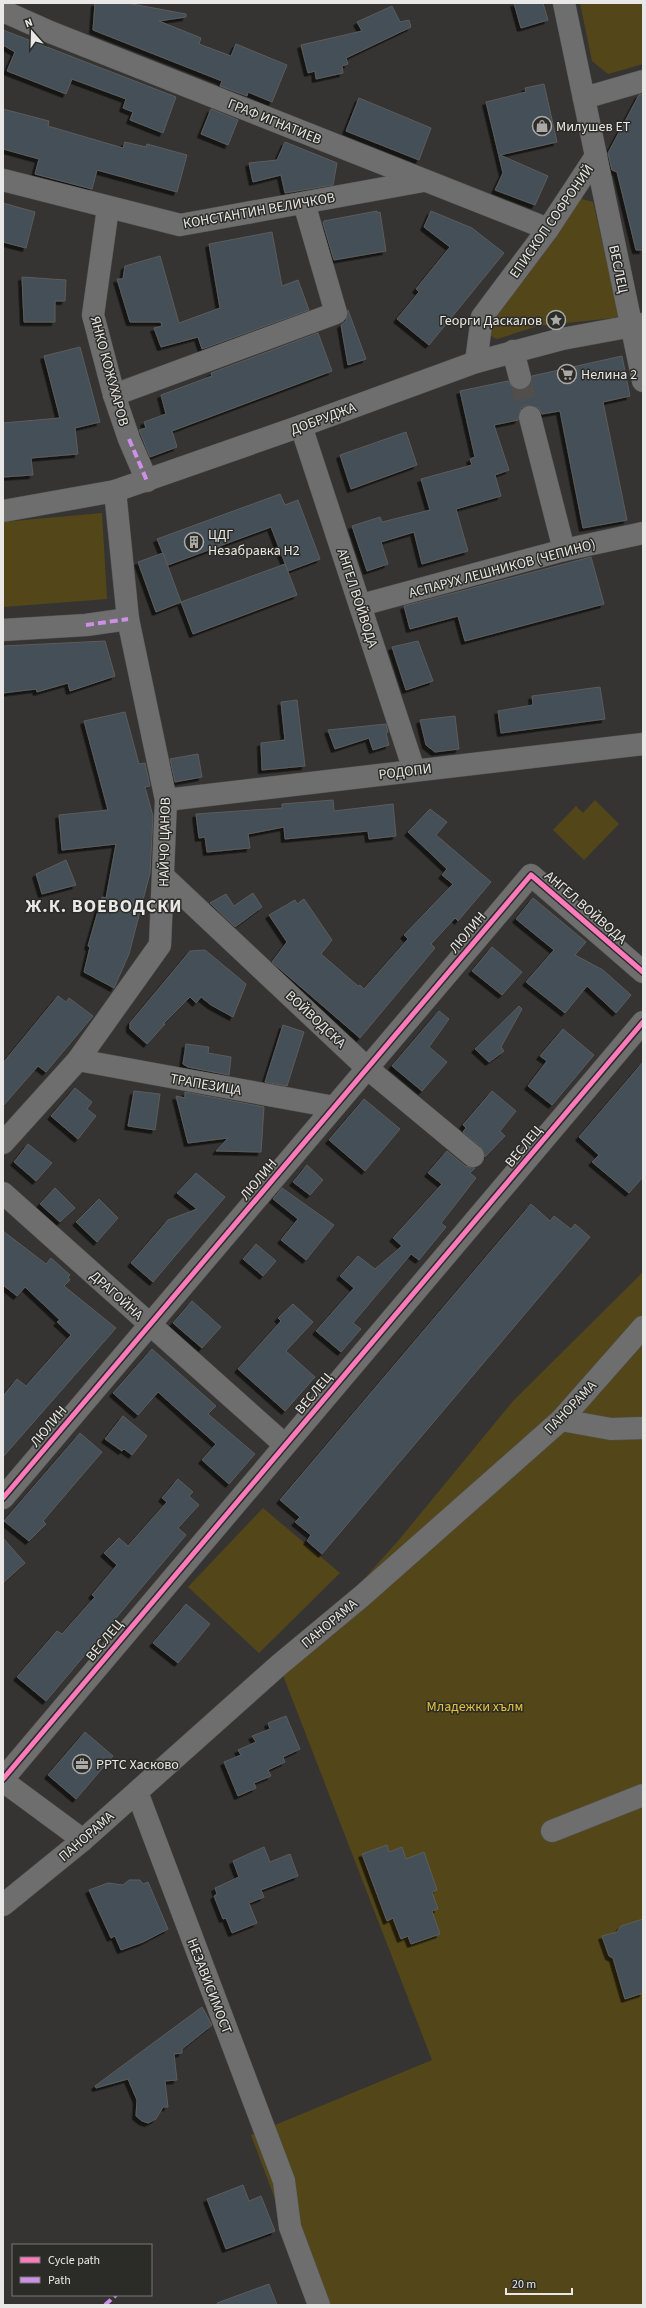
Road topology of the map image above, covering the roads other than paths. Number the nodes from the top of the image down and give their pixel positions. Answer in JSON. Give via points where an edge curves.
{"nodes":[{"id":1,"x":564,"y":3,"type":"edge"},
{"id":2,"x":3,"y":11,"type":"edge"},
{"id":3,"x":643,"y":81,"type":"edge"},
{"id":4,"x":584,"y":98,"type":"junction"},
{"id":5,"x":596,"y":156,"type":"junction"},
{"id":6,"x":3,"y":180,"type":"edge"},
{"id":7,"x":423,"y":180,"type":"junction"},
{"id":8,"x":304,"y":203,"type":"junction"},
{"id":9,"x":108,"y":208,"type":"junction"},
{"id":10,"x":548,"y":229,"type":"junction"},
{"id":11,"x":637,"y":325,"type":"edge"},
{"id":12,"x":512,"y":351,"type":"junction"},
{"id":13,"x":476,"y":362,"type":"junction"},
{"id":14,"x":520,"y":378,"type":"tunnel mouth"},
{"id":15,"x":643,"y":381,"type":"edge"},
{"id":16,"x":114,"y":395,"type":"junction"},
{"id":17,"x":530,"y":417,"type":"tunnel mouth"},
{"id":18,"x":301,"y":426,"type":"junction"},
{"id":19,"x":147,"y":481,"type":"junction"},
{"id":20,"x":115,"y":491,"type":"junction"},
{"id":21,"x":3,"y":511,"type":"edge"},
{"id":22,"x":643,"y":533,"type":"edge"},
{"id":23,"x":564,"y":550,"type":"junction"},
{"id":24,"x":361,"y":605,"type":"junction"},
{"id":25,"x":128,"y":619,"type":"junction"},
{"id":26,"x":3,"y":630,"type":"edge"},
{"id":27,"x":643,"y":744,"type":"edge"},
{"id":28,"x":414,"y":770,"type":"junction"},
{"id":29,"x":166,"y":800,"type":"junction"},
{"id":30,"x":531,"y":875,"type":"joint"},
{"id":31,"x":164,"y":877,"type":"junction"},
{"id":32,"x":643,"y":972,"type":"edge"},
{"id":33,"x":643,"y":1022,"type":"edge"},
{"id":34,"x":78,"y":1060,"type":"junction"},
{"id":35,"x":367,"y":1068,"type":"junction"},
{"id":36,"x":334,"y":1107,"type":"junction"},
{"id":37,"x":3,"y":1143,"type":"edge"},
{"id":38,"x":473,"y":1156,"type":"dead end"},
{"id":39,"x":3,"y":1193,"type":"edge"},
{"id":40,"x":150,"y":1325,"type":"junction"},
{"id":41,"x":643,"y":1327,"type":"edge"},
{"id":42,"x":561,"y":1420,"type":"junction"},
{"id":43,"x":643,"y":1428,"type":"edge"},
{"id":44,"x":285,"y":1445,"type":"junction"},
{"id":45,"x":4,"y":1494,"type":"edge"},
{"id":46,"x":3,"y":1780,"type":"edge"},
{"id":47,"x":137,"y":1792,"type":"junction"},
{"id":48,"x":643,"y":1795,"type":"edge"},
{"id":49,"x":552,"y":1831,"type":"dead end"},
{"id":50,"x":83,"y":1840,"type":"junction"},
{"id":51,"x":3,"y":1905,"type":"edge"},
{"id":52,"x":319,"y":2305,"type":"edge"}],
"edges":[{"from":1,"to":4,"type":"street","name":"ЕПИСКОП СОФРОНИЙ"},
{"from":2,"to":7,"type":"street","name":"ГРАФ ИГНАТИЕВ"},
{"from":3,"to":4,"type":"street"},
{"from":4,"to":5,"type":"street","name":"ЕПИСКОП СОФРОНИЙ"},
{"from":5,"to":10,"type":"street","name":"ЕПИСКОП СОФРОНИЙ"},
{"from":5,"to":11,"type":"street","name":"ВЕСЛЕЦ"},
{"from":6,"to":9,"type":"street","name":"КОНСТАНТИН ВЕЛИЧКОВ"},
{"from":7,"to":8,"type":"street","name":"КОНСТАНТИН ВЕЛИЧКОВ"},
{"from":7,"to":10,"type":"street","name":"ГРАФ ИГНАТИЕВ"},
{"from":8,"to":9,"type":"street","name":"КОНСТАНТИН ВЕЛИЧКОВ","via":[[180,225]]},
{"from":8,"to":16,"type":"street","via":[[336,313]]},
{"from":9,"to":16,"type":"street","name":"ЯНКО КОЖУХАРОВ","via":[[93,315]]},
{"from":10,"to":13,"type":"street","name":"ЕПИСКОП СОФРОНИЙ","via":[[482,316]]},
{"from":11,"to":12,"type":"street","name":"ДОБРУДЖА"},
{"from":11,"to":15,"type":"street","name":"ВЕСЛЕЦ"},
{"from":12,"to":13,"type":"street","name":"ДОБРУДЖА"},
{"from":12,"to":14,"type":"street"},
{"from":13,"to":18,"type":"street","name":"ДОБРУДЖА"},
{"from":16,"to":19,"type":"street","name":"ЯНКО КОЖУХАРОВ"},
{"from":17,"to":23,"type":"street"},
{"from":18,"to":19,"type":"street","name":"ДОБРУДЖА"},
{"from":18,"to":24,"type":"street","name":"АНГЕЛ ВОЙВОДА"},
{"from":19,"to":20,"type":"street","name":"ДОБРУДЖА"},
{"from":20,"to":21,"type":"street","name":"ДОБРУДЖА"},
{"from":20,"to":25,"type":"street","name":"НАЙЧО ЦАНОВ"},
{"from":22,"to":23,"type":"street","name":"АСПАРУХ ЛЕШНИКОВ (ЧЕПИНО)"},
{"from":23,"to":24,"type":"street","name":"АСПАРУХ ЛЕШНИКОВ (ЧЕПИНО)"},
{"from":24,"to":28,"type":"street","name":"АНГЕЛ ВОЙВОДА"},
{"from":25,"to":26,"type":"street","via":[[86,625]]},
{"from":25,"to":29,"type":"street","name":"НАЙЧО ЦАНОВ"},
{"from":27,"to":28,"type":"street","name":"РОДОПИ"},
{"from":28,"to":29,"type":"street","name":"РОДОПИ"},
{"from":29,"to":31,"type":"street","name":"НАЙЧО ЦАНОВ"},
{"from":30,"to":32,"type":"street","name":"АНГЕЛ ВОЙВОДА"},
{"from":30,"to":35,"type":"street","name":"ЛЮЛИН"},
{"from":31,"to":34,"type":"street","name":"НАЙЧО ЦАНОВ","via":[[160,945]]},
{"from":31,"to":35,"type":"street","name":"ВОЙВОДСКА"},
{"from":33,"to":44,"type":"street","name":"ВЕСЛЕЦ"},
{"from":34,"to":36,"type":"street","name":"ТРАПЕЗИЦА"},
{"from":34,"to":37,"type":"street","name":"НАЙЧО ЦАНОВ"},
{"from":35,"to":36,"type":"street","name":"ЛЮЛИН"},
{"from":35,"to":38,"type":"street","name":"ВОЙВОДСКА"},
{"from":36,"to":40,"type":"street","name":"ЛЮЛИН"},
{"from":39,"to":40,"type":"street","name":"ДРАГОЙНА"},
{"from":40,"to":44,"type":"street","name":"ДРАГОЙНА"},
{"from":40,"to":45,"type":"street","name":"ЛЮЛИН"},
{"from":41,"to":42,"type":"street","name":"ПАНОРАМА"},
{"from":42,"to":43,"type":"street","via":[[610,1429]]},
{"from":42,"to":47,"type":"street","name":"ПАНОРАМА"},
{"from":44,"to":46,"type":"street","name":"ВЕСЛЕЦ"},
{"from":46,"to":50,"type":"street"},
{"from":47,"to":50,"type":"street","name":"ПАНОРАМА"},
{"from":47,"to":52,"type":"street","name":"НЕЗАВИСИМОСТ","via":[[284,2181],[290,2227]]},
{"from":48,"to":49,"type":"street"},
{"from":50,"to":51,"type":"street","name":"ПАНОРАМА"}]}
